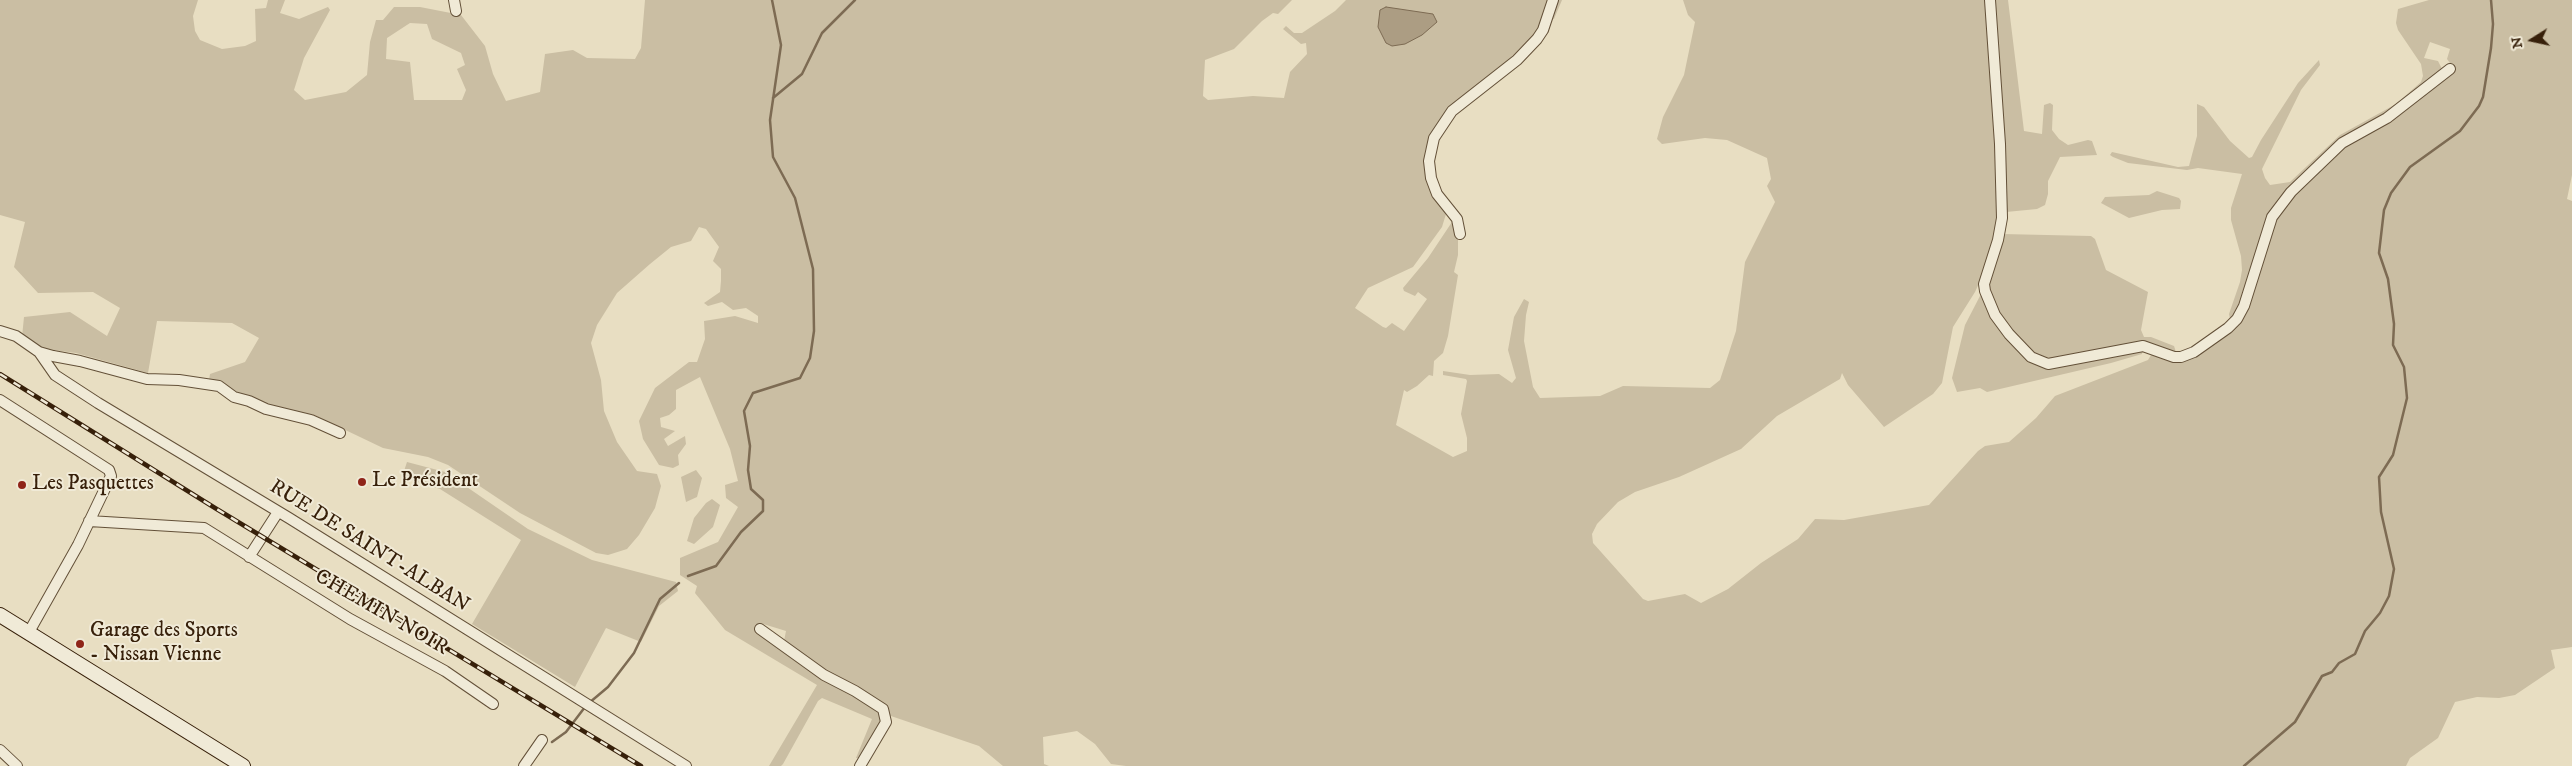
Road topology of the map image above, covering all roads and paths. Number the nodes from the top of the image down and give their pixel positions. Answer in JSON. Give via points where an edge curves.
{"nodes":[{"id":1,"x":454,"y":0,"type":"edge"},
{"id":2,"x":1554,"y":0,"type":"edge"},
{"id":3,"x":1990,"y":0,"type":"edge"},
{"id":4,"x":456,"y":11,"type":"dead end"},
{"id":5,"x":2450,"y":70,"type":"dead end"},
{"id":6,"x":1460,"y":234,"type":"dead end"},
{"id":7,"x":0,"y":331,"type":"edge"},
{"id":8,"x":39,"y":352,"type":"junction"},
{"id":9,"x":0,"y":400,"type":"edge"},
{"id":10,"x":340,"y":433,"type":"dead end"},
{"id":11,"x":278,"y":512,"type":"junction"},
{"id":12,"x":89,"y":521,"type":"junction"},
{"id":13,"x":249,"y":557,"type":"junction"},
{"id":14,"x":0,"y":615,"type":"edge"},
{"id":15,"x":760,"y":628,"type":"dead end"},
{"id":16,"x":29,"y":632,"type":"junction"},
{"id":17,"x":493,"y":704,"type":"dead end"},
{"id":18,"x":542,"y":740,"type":"dead end"},
{"id":19,"x":0,"y":750,"type":"edge"},
{"id":20,"x":0,"y":764,"type":"edge"},
{"id":21,"x":16,"y":765,"type":"edge"},
{"id":22,"x":243,"y":766,"type":"edge"},
{"id":23,"x":524,"y":766,"type":"edge"},
{"id":24,"x":686,"y":766,"type":"edge"},
{"id":25,"x":860,"y":766,"type":"edge"}],
"edges":[{"from":1,"to":4,"type":"street"},
{"from":2,"to":6,"type":"street","via":[[1543,30],[1532,44],[1452,112],[1434,138],[1429,161],[1431,178],[1437,194],[1457,219]]},
{"from":3,"to":5,"type":"street","via":[[2002,218],[1984,284],[1985,291],[1995,315],[2009,334],[2031,357],[2048,364],[2142,346],[2174,357],[2181,356],[2194,352],[2228,328],[2244,306],[2272,217],[2291,192],[2342,143],[2387,118]]},
{"from":7,"to":8,"type":"street","via":[[16,336]]},
{"from":8,"to":10,"type":"street","via":[[147,379],[219,386],[266,409],[311,420]]},
{"from":8,"to":11,"type":"street","name":"RUE DE SAINT-ALBAN","via":[[55,375]]},
{"from":9,"to":12,"type":"street","via":[[109,470],[111,476]]},
{"from":11,"to":13,"type":"street"},
{"from":11,"to":24,"type":"street","name":"RUE DE SAINT-ALBAN"},
{"from":12,"to":13,"type":"street","name":"CHEMIN NOIR","via":[[204,528]]},
{"from":12,"to":16,"type":"street"},
{"from":13,"to":17,"type":"street","name":"CHEMIN NOIR","via":[[350,619],[444,671]]},
{"from":14,"to":16,"type":"main road"},
{"from":15,"to":25,"type":"street","via":[[824,675],[883,710],[886,722]]},
{"from":16,"to":22,"type":"main road"},
{"from":18,"to":23,"type":"street"},
{"from":19,"to":21,"type":"street"},
{"from":20,"to":21,"type":"street"}]}
